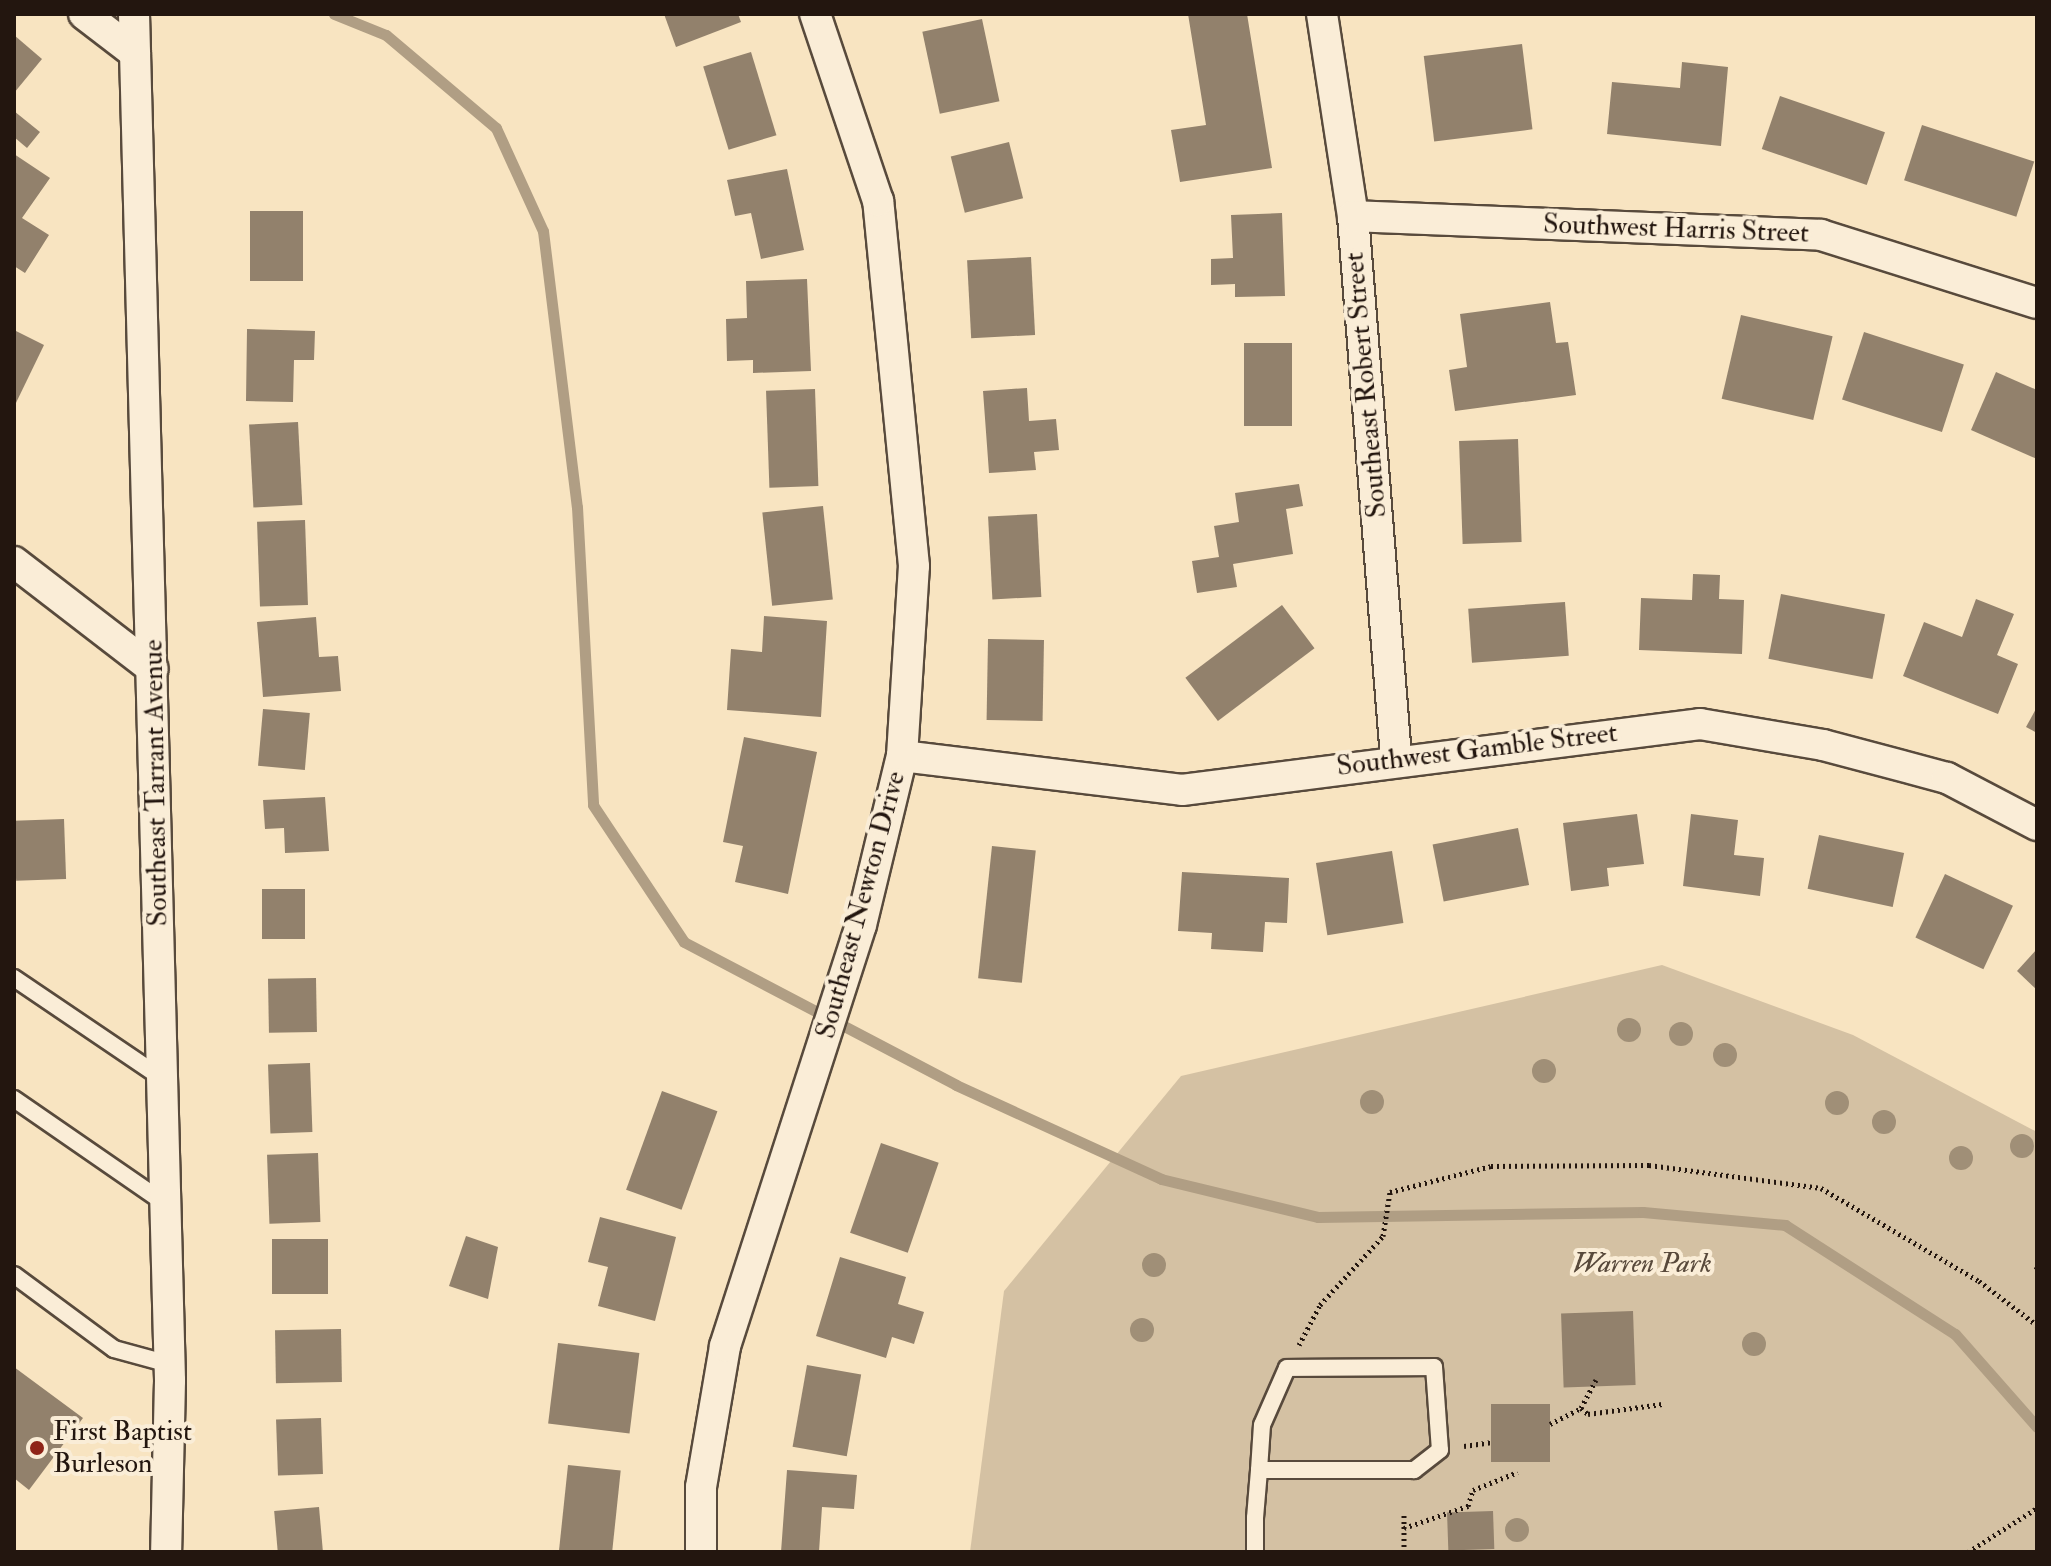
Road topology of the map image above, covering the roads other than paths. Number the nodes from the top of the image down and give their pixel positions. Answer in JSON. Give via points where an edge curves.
{"nodes":[{"id":1,"x":84,"y":14,"type":"edge"},
{"id":2,"x":134,"y":14,"type":"edge"},
{"id":3,"x":815,"y":14,"type":"edge"},
{"id":4,"x":1322,"y":14,"type":"edge"},
{"id":5,"x":135,"y":53,"type":"junction"},
{"id":6,"x":1353,"y":216,"type":"junction"},
{"id":7,"x":2037,"y":303,"type":"edge"},
{"id":8,"x":14,"y":562,"type":"edge"},
{"id":9,"x":153,"y":669,"type":"junction"},
{"id":10,"x":902,"y":756,"type":"junction"},
{"id":11,"x":1396,"y":757,"type":"junction"},
{"id":12,"x":2037,"y":825,"type":"edge"},
{"id":13,"x":14,"y":978,"type":"edge"},
{"id":14,"x":163,"y":1079,"type":"junction"},
{"id":15,"x":14,"y":1099,"type":"edge"},
{"id":16,"x":166,"y":1204,"type":"junction"},
{"id":17,"x":14,"y":1275,"type":"edge"},
{"id":18,"x":169,"y":1364,"type":"junction"},
{"id":19,"x":1259,"y":1470,"type":"junction"},
{"id":20,"x":166,"y":1552,"type":"edge"},
{"id":21,"x":701,"y":1552,"type":"edge"},
{"id":22,"x":1255,"y":1552,"type":"edge"}],
"edges":[{"from":1,"to":5,"type":"street"},
{"from":2,"to":5,"type":"street","name":"Southeast Tarrant Avenue"},
{"from":3,"to":10,"type":"street","name":"Southeast Newton Drive","via":[[878,201],[914,566]]},
{"from":4,"to":6,"type":"street","name":"Southeast Robert Street"},
{"from":5,"to":9,"type":"street","name":"Southeast Tarrant Avenue"},
{"from":6,"to":7,"type":"street","name":"Southwest Harris Street","via":[[1821,235]]},
{"from":6,"to":11,"type":"street","name":"Southeast Robert Street"},
{"from":8,"to":9,"type":"street"},
{"from":9,"to":14,"type":"street","name":"Southeast Tarrant Avenue"},
{"from":10,"to":11,"type":"street","name":"Southwest Gamble Street","via":[[1182,790]]},
{"from":10,"to":21,"type":"street","name":"Southeast Newton Drive","via":[[842,980],[725,1346],[701,1487]]},
{"from":11,"to":12,"type":"street","name":"Southwest Gamble Street","via":[[1700,724],[1823,745],[1947,778]]},
{"from":13,"to":14,"type":"lane"},
{"from":14,"to":16,"type":"street","name":"Southeast Tarrant Avenue"},
{"from":15,"to":16,"type":"lane"},
{"from":16,"to":18,"type":"street","name":"Southeast Tarrant Avenue"},
{"from":17,"to":18,"type":"lane","via":[[114,1349]]},
{"from":18,"to":20,"type":"street","name":"Southeast Tarrant Avenue"},
{"from":19,"to":19,"type":"lane","via":[[1262,1425],[1287,1368],[1434,1367],[1440,1450],[1414,1470]]},
{"from":19,"to":22,"type":"lane"}]}
